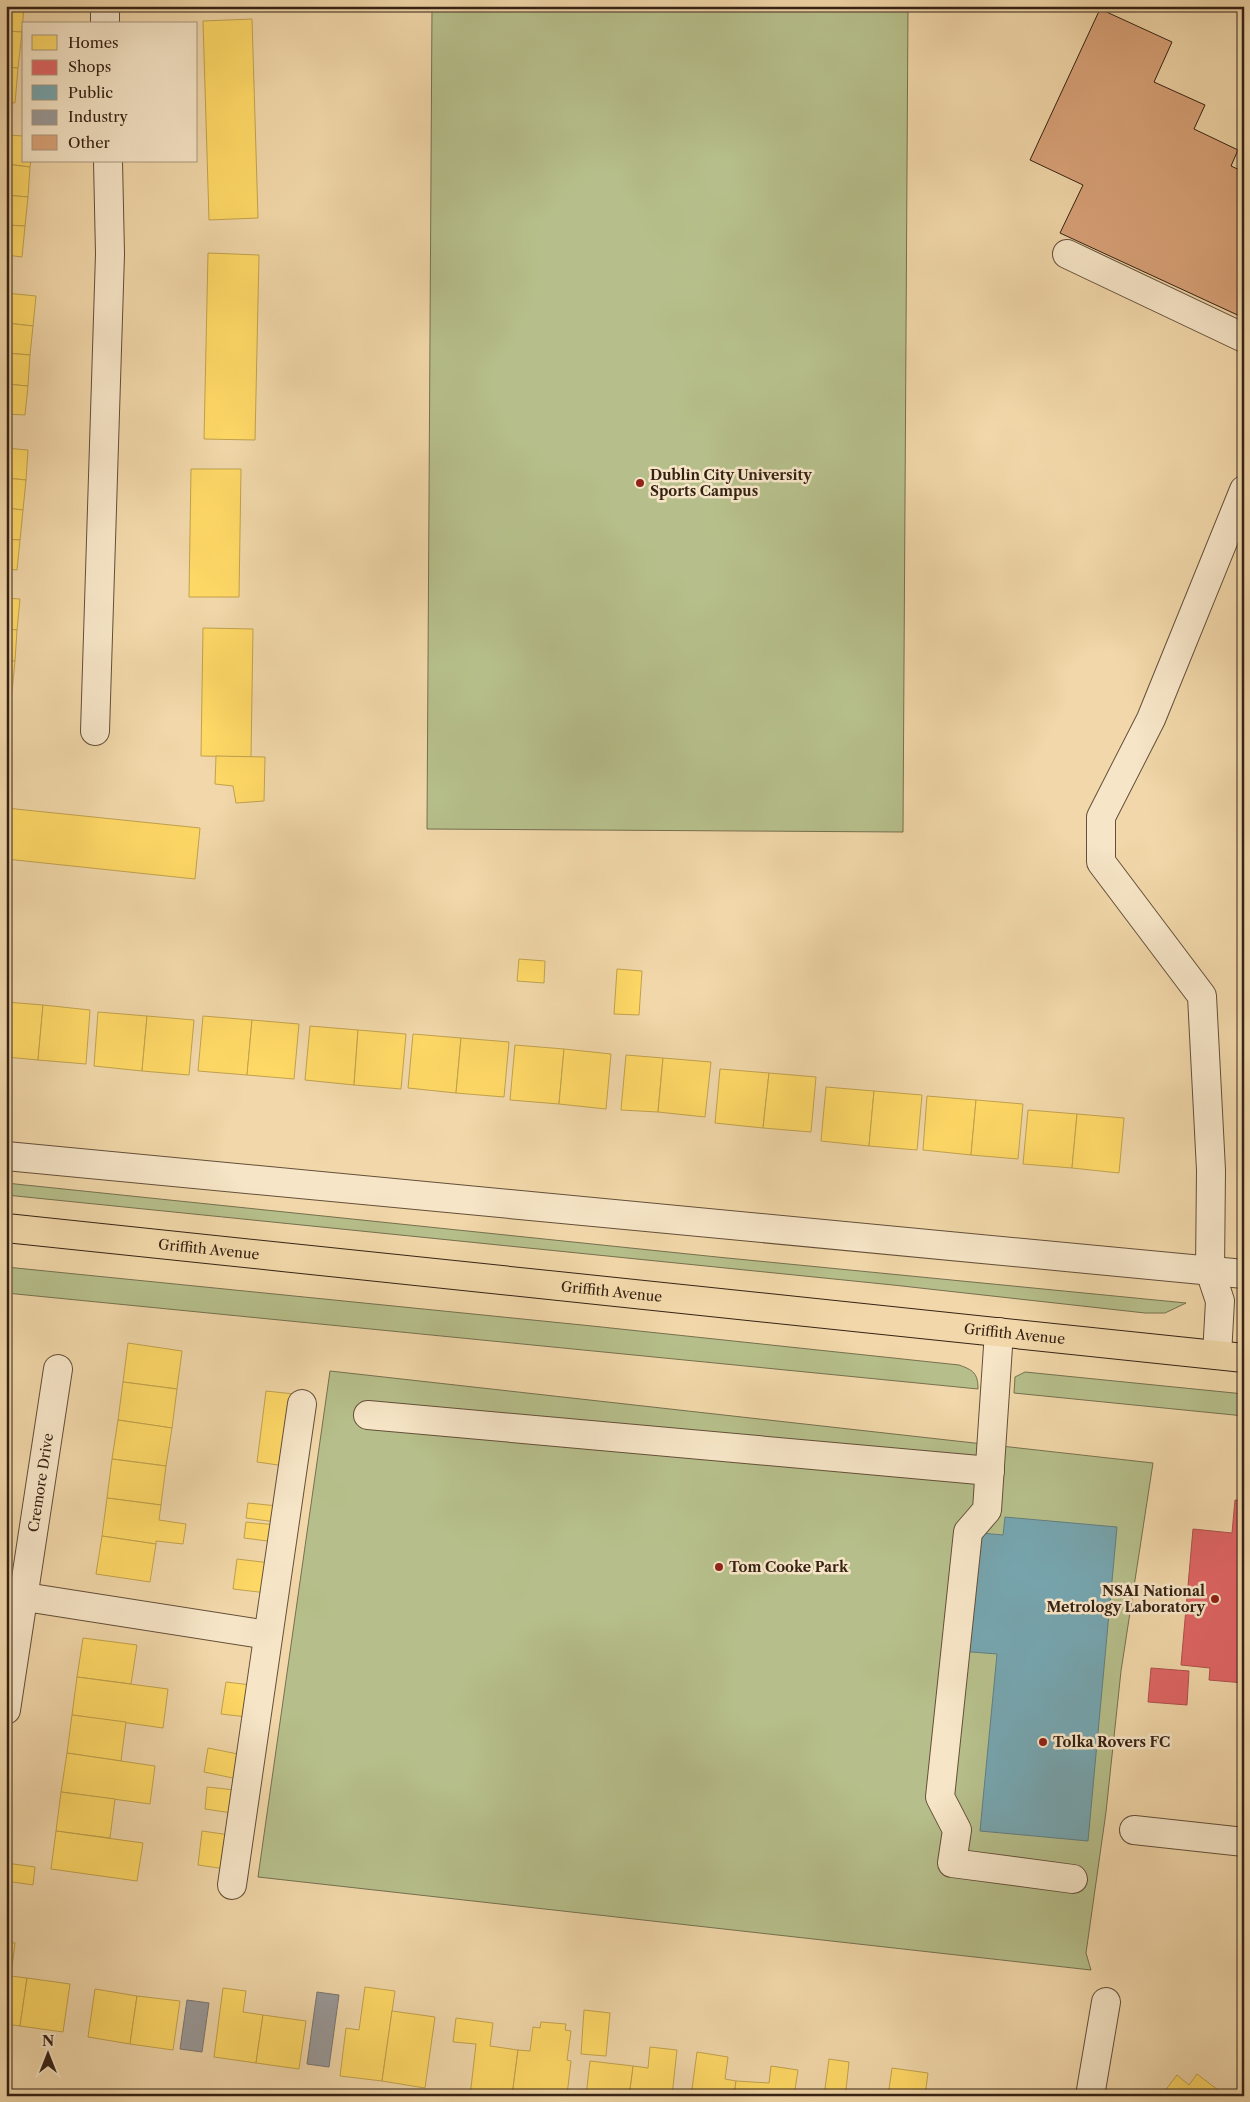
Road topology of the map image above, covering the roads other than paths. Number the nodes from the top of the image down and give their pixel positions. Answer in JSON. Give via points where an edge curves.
{"nodes":[{"id":1,"x":105,"y":6,"type":"edge"},
{"id":2,"x":105,"y":22,"type":"edge"},
{"id":3,"x":108,"y":162,"type":"edge"},
{"id":4,"x":1067,"y":254,"type":"dead end"},
{"id":5,"x":1244,"y":338,"type":"edge"},
{"id":6,"x":1244,"y":490,"type":"edge"},
{"id":7,"x":95,"y":731,"type":"dead end"},
{"id":8,"x":6,"y":1156,"type":"edge"},
{"id":9,"x":6,"y":1228,"type":"edge"},
{"id":10,"x":1210,"y":1271,"type":"junction"},
{"id":11,"x":1244,"y":1274,"type":"edge"},
{"id":12,"x":998,"y":1332,"type":"junction"},
{"id":13,"x":1216,"y":1355,"type":"junction"},
{"id":14,"x":1244,"y":1358,"type":"edge"},
{"id":15,"x":58,"y":1369,"type":"dead end"},
{"id":16,"x":302,"y":1404,"type":"dead end"},
{"id":17,"x":368,"y":1415,"type":"dead end"},
{"id":18,"x":990,"y":1471,"type":"junction"},
{"id":19,"x":14,"y":1595,"type":"edge"},
{"id":20,"x":268,"y":1635,"type":"junction"},
{"id":21,"x":6,"y":1710,"type":"edge"},
{"id":22,"x":1134,"y":1830,"type":"dead end"},
{"id":23,"x":1244,"y":1842,"type":"edge"},
{"id":24,"x":1073,"y":1879,"type":"dead end"},
{"id":25,"x":232,"y":1885,"type":"dead end"},
{"id":26,"x":1106,"y":2002,"type":"dead end"},
{"id":27,"x":1090,"y":2096,"type":"edge"}],
"edges":[{"from":1,"to":2,"type":"street"},
{"from":3,"to":7,"type":"street","via":[[110,254]]},
{"from":4,"to":5,"type":"street"},
{"from":6,"to":10,"type":"street","via":[[1151,719],[1101,817],[1101,862],[1202,996],[1211,1170]]},
{"from":8,"to":10,"type":"street"},
{"from":9,"to":12,"type":"main road","name":"Griffith Avenue"},
{"from":10,"to":11,"type":"street"},
{"from":10,"to":13,"type":"street","via":[[1220,1301]]},
{"from":12,"to":13,"type":"main road","name":"Griffith Avenue"},
{"from":12,"to":18,"type":"street"},
{"from":13,"to":14,"type":"main road","name":"Griffith Avenue"},
{"from":15,"to":19,"type":"street","name":"Cremore Drive"},
{"from":16,"to":20,"type":"street"},
{"from":17,"to":18,"type":"street"},
{"from":18,"to":24,"type":"street","via":[[987,1510],[968,1532],[940,1797],[957,1830],[952,1863]]},
{"from":19,"to":20,"type":"street"},
{"from":19,"to":21,"type":"street","name":"Cremore Drive"},
{"from":20,"to":25,"type":"street"},
{"from":22,"to":23,"type":"street"},
{"from":26,"to":27,"type":"street"}]}
